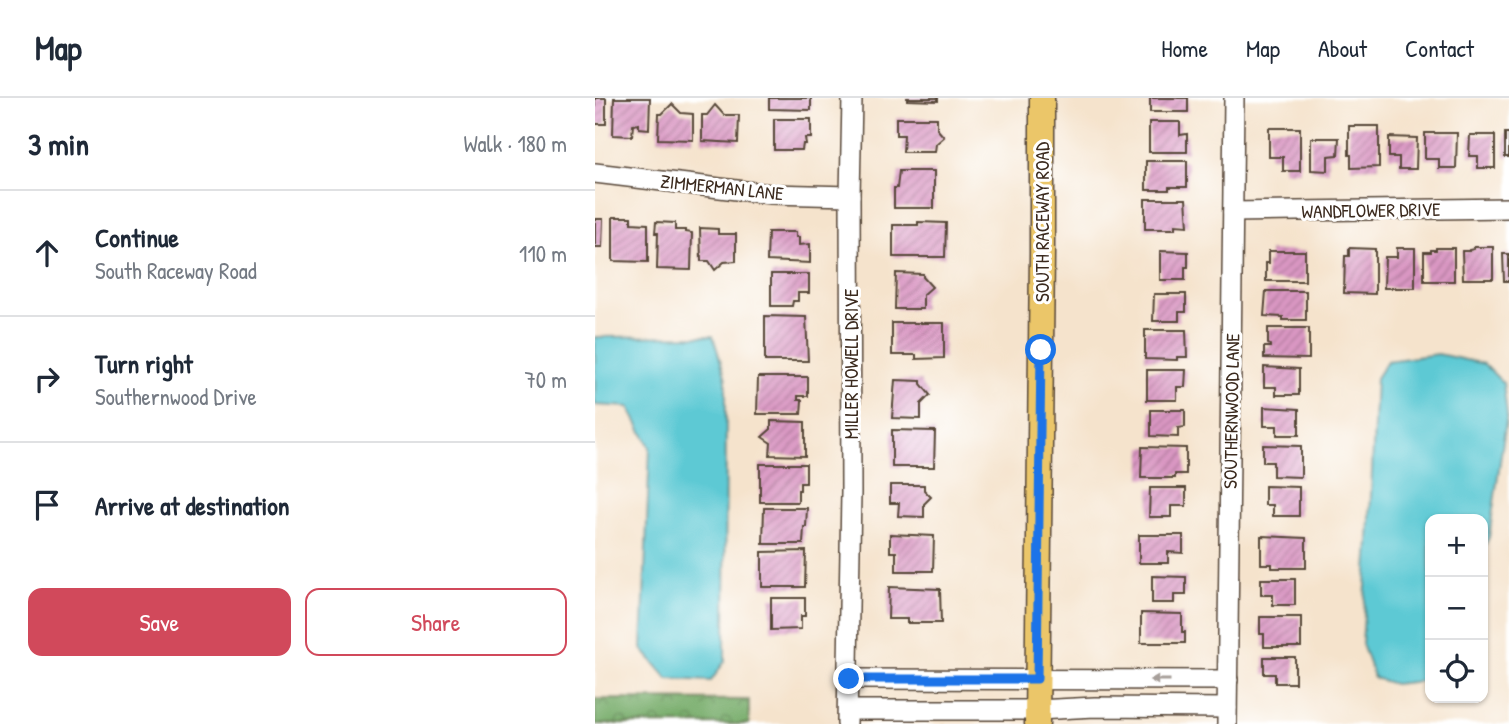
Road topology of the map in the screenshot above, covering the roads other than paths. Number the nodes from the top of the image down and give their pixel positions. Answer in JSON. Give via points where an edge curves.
{"nodes":[{"id":1,"x":852,"y":98,"type":"edge"},
{"id":2,"x":1042,"y":98,"type":"edge"},
{"id":3,"x":1234,"y":98,"type":"edge"},
{"id":4,"x":595,"y":173,"type":"edge"},
{"id":5,"x":850,"y":195,"type":"junction"},
{"id":6,"x":1509,"y":208,"type":"edge"},
{"id":7,"x":1233,"y":212,"type":"junction"},
{"id":8,"x":849,"y":679,"type":"junction"},
{"id":9,"x":1037,"y":679,"type":"junction"},
{"id":10,"x":1228,"y":680,"type":"junction"},
{"id":11,"x":1227,"y":716,"type":"edge"},
{"id":12,"x":848,"y":717,"type":"edge"},
{"id":13,"x":1037,"y":717,"type":"edge"}],
"edges":[{"from":1,"to":5,"type":"street","name":"MILLER HOWELL DRIVE"},
{"from":2,"to":9,"type":"main road","name":"SOUTH RACEWAY ROAD"},
{"from":3,"to":7,"type":"street","name":"SOUTHERNWOOD LANE"},
{"from":4,"to":5,"type":"street","name":"ZIMMERMAN LANE","via":[[770,194]]},
{"from":5,"to":8,"type":"street","name":"MILLER HOWELL DRIVE"},
{"from":6,"to":7,"type":"street","name":"WANDFLOWER DRIVE"},
{"from":7,"to":10,"type":"street","name":"SOUTHERNWOOD LANE"},
{"from":8,"to":9,"type":"street"},
{"from":8,"to":12,"type":"street","name":"MILLER HOWELL DRIVE"},
{"from":10,"to":9,"type":"street","one_way":true},
{"from":9,"to":13,"type":"main road","name":"SOUTH RACEWAY ROAD"},
{"from":10,"to":11,"type":"street","name":"SOUTHERNWOOD LANE"},
{"from":11,"to":13,"type":"street","via":[[1095,707]]},
{"from":12,"to":13,"type":"street"}]}
